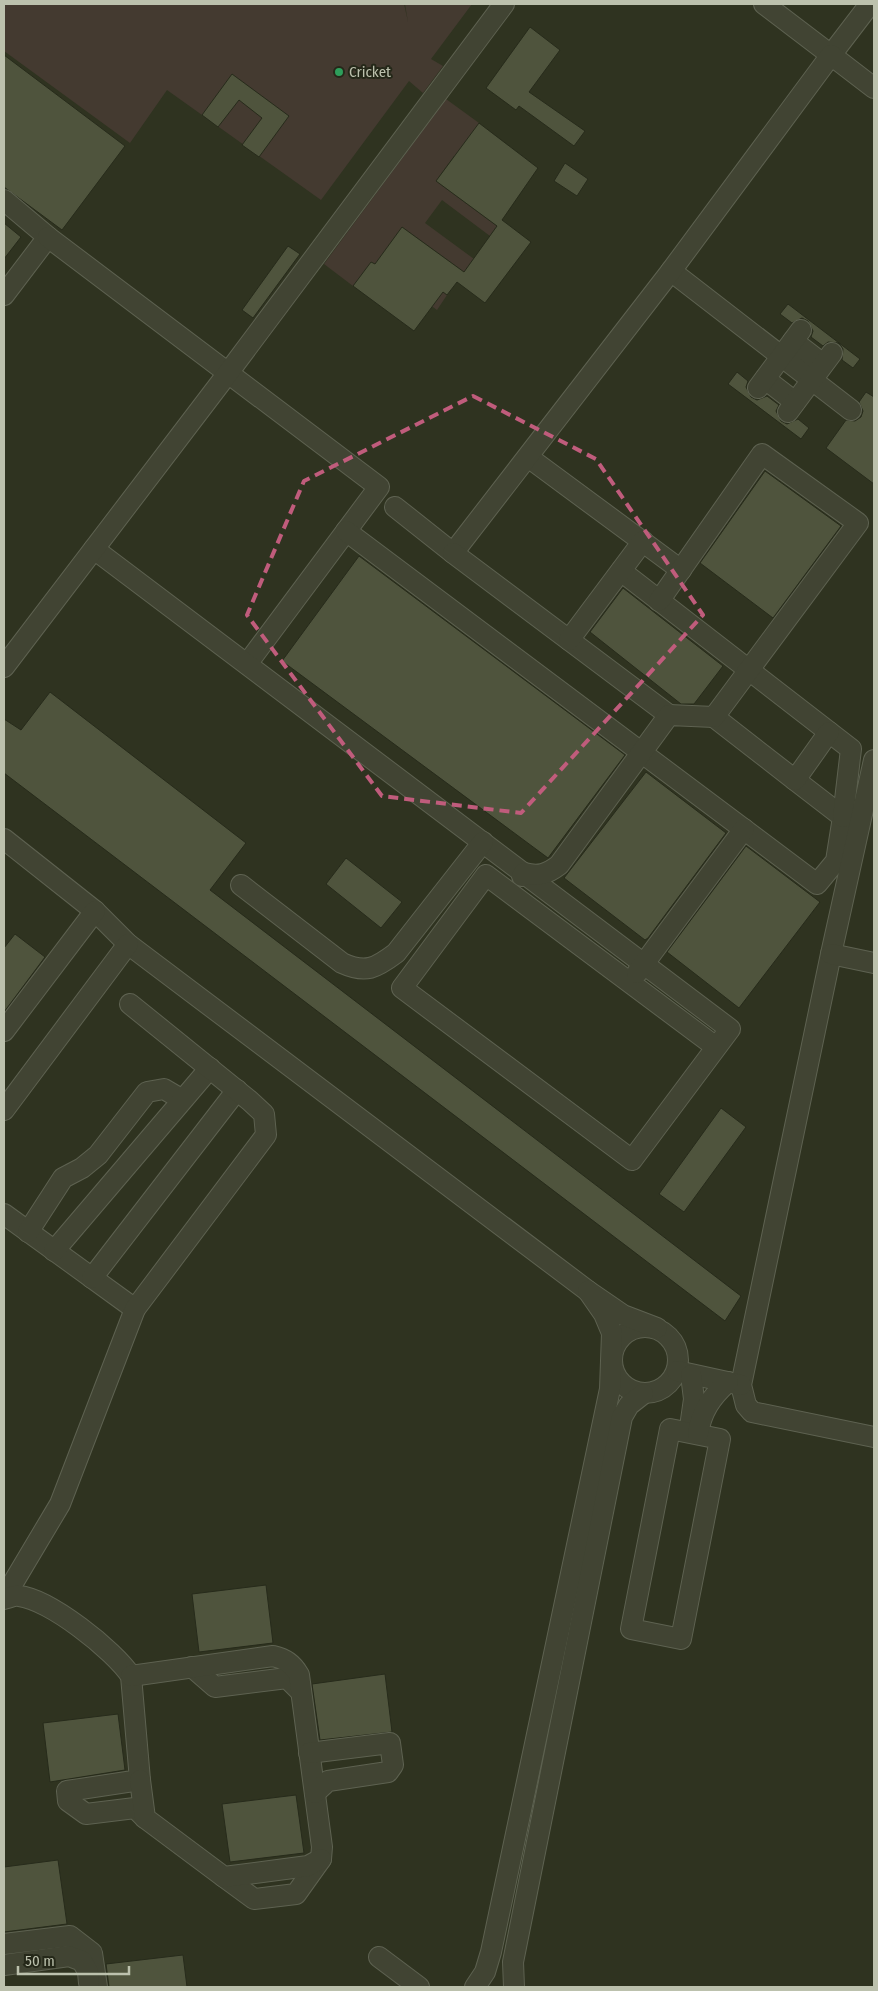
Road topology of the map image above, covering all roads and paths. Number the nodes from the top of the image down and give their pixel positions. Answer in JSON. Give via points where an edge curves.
{"nodes":[{"id":1,"x":504,"y":4,"type":"edge"},
{"id":2,"x":764,"y":4,"type":"edge"},
{"id":3,"x":870,"y":4,"type":"edge"},
{"id":4,"x":831,"y":55,"type":"junction"},
{"id":5,"x":874,"y":88,"type":"edge"},
{"id":6,"x":4,"y":200,"type":"edge"},
{"id":7,"x":48,"y":237,"type":"junction"},
{"id":8,"x":671,"y":271,"type":"junction"},
{"id":9,"x":4,"y":295,"type":"edge"},
{"id":10,"x":792,"y":343,"type":"junction"},
{"id":11,"x":822,"y":366,"type":"junction"},
{"id":12,"x":228,"y":373,"type":"junction"},
{"id":13,"x":851,"y":410,"type":"dead end"},
{"id":14,"x":528,"y":457,"type":"junction"},
{"id":15,"x":374,"y":494,"type":"junction"},
{"id":16,"x":346,"y":531,"type":"junction"},
{"id":17,"x":643,"y":542,"type":"junction"},
{"id":18,"x":94,"y":548,"type":"junction"},
{"id":19,"x":453,"y":554,"type":"junction"},
{"id":20,"x":681,"y":570,"type":"junction"},
{"id":21,"x":621,"y":571,"type":"junction"},
{"id":22,"x":659,"y":601,"type":"junction"},
{"id":23,"x":569,"y":640,"type":"junction"},
{"id":24,"x":5,"y":661,"type":"edge"},
{"id":25,"x":247,"y":664,"type":"junction"},
{"id":26,"x":749,"y":670,"type":"junction"},
{"id":27,"x":669,"y":715,"type":"junction"},
{"id":28,"x":714,"y":717,"type":"junction"},
{"id":29,"x":829,"y":732,"type":"junction"},
{"id":30,"x":642,"y":753,"type":"junction"},
{"id":31,"x":874,"y":760,"type":"edge"},
{"id":32,"x":795,"y":780,"type":"junction"},
{"id":33,"x":843,"y":817,"type":"junction"},
{"id":34,"x":744,"y":829,"type":"junction"},
{"id":35,"x":4,"y":839,"type":"edge"},
{"id":36,"x":482,"y":842,"type":"junction"},
{"id":37,"x":524,"y":873,"type":"junction"},
{"id":38,"x":240,"y":885,"type":"dead end"},
{"id":39,"x":511,"y":894,"type":"junction"},
{"id":40,"x":95,"y":911,"type":"junction"},
{"id":41,"x":128,"y":944,"type":"junction"},
{"id":42,"x":831,"y":954,"type":"junction"},
{"id":43,"x":644,"y":963,"type":"junction"},
{"id":44,"x":874,"y":964,"type":"edge"},
{"id":45,"x":630,"y":982,"type":"junction"},
{"id":46,"x":130,"y":1004,"type":"dead end"},
{"id":47,"x":4,"y":1031,"type":"edge"},
{"id":48,"x":716,"y":1047,"type":"junction"},
{"id":49,"x":210,"y":1068,"type":"junction"},
{"id":50,"x":237,"y":1090,"type":"junction"},
{"id":51,"x":182,"y":1099,"type":"junction"},
{"id":52,"x":4,"y":1110,"type":"edge"},
{"id":53,"x":4,"y":1214,"type":"edge"},
{"id":54,"x":28,"y":1232,"type":"junction"},
{"id":55,"x":54,"y":1250,"type":"junction"},
{"id":56,"x":92,"y":1278,"type":"junction"},
{"id":57,"x":588,"y":1291,"type":"junction"},
{"id":58,"x":135,"y":1309,"type":"junction"},
{"id":59,"x":657,"y":1328,"type":"junction"},
{"id":60,"x":611,"y":1358,"type":"junction"},
{"id":61,"x":684,"y":1373,"type":"junction"},
{"id":62,"x":734,"y":1384,"type":"junction"},
{"id":63,"x":643,"y":1394,"type":"junction"},
{"id":64,"x":693,"y":1433,"type":"junction"},
{"id":65,"x":874,"y":1437,"type":"edge"},
{"id":66,"x":4,"y":1599,"type":"edge"},
{"id":67,"x":131,"y":1676,"type":"junction"},
{"id":68,"x":309,"y":1753,"type":"junction"},
{"id":69,"x":140,"y":1780,"type":"junction"},
{"id":70,"x":314,"y":1793,"type":"junction"},
{"id":71,"x":145,"y":1818,"type":"junction"},
{"id":72,"x":322,"y":1859,"type":"junction"},
{"id":73,"x":224,"y":1877,"type":"junction"},
{"id":74,"x":4,"y":1944,"type":"edge"},
{"id":75,"x":379,"y":1957,"type":"dead end"},
{"id":76,"x":4,"y":1966,"type":"edge"},
{"id":77,"x":480,"y":1980,"type":"edge"},
{"id":78,"x":405,"y":1983,"type":"edge"},
{"id":79,"x":90,"y":1987,"type":"edge"},
{"id":80,"x":97,"y":1987,"type":"edge"},
{"id":81,"x":460,"y":1987,"type":"edge"},
{"id":82,"x":514,"y":1987,"type":"edge"}],
"edges":[{"from":1,"to":12,"type":"lane"},
{"from":2,"to":4,"type":"lane"},
{"from":3,"to":4,"type":"lane"},
{"from":4,"to":5,"type":"lane"},
{"from":4,"to":8,"type":"lane"},
{"from":6,"to":7,"type":"lane"},
{"from":7,"to":9,"type":"lane"},
{"from":7,"to":12,"type":"lane"},
{"from":8,"to":10,"type":"lane"},
{"from":8,"to":14,"type":"lane"},
{"from":10,"to":11,"type":"lane"},
{"from":10,"to":11,"type":"lane","via":[[761,384],[792,407]]},
{"from":11,"to":13,"type":"lane"},
{"from":12,"to":15,"type":"lane"},
{"from":12,"to":18,"type":"lane"},
{"from":14,"to":17,"type":"lane"},
{"from":14,"to":19,"type":"lane"},
{"from":15,"to":16,"type":"lane"},
{"from":15,"to":19,"type":"lane"},
{"from":16,"to":25,"type":"lane"},
{"from":16,"to":30,"type":"lane"},
{"from":17,"to":20,"type":"lane"},
{"from":17,"to":21,"type":"lane"},
{"from":18,"to":24,"type":"lane"},
{"from":18,"to":25,"type":"lane"},
{"from":19,"to":23,"type":"lane"},
{"from":20,"to":22,"type":"lane"},
{"from":20,"to":26,"type":"lane","via":[[762,454],[858,523]]},
{"from":21,"to":22,"type":"lane"},
{"from":21,"to":23,"type":"lane"},
{"from":22,"to":26,"type":"lane"},
{"from":23,"to":27,"type":"lane"},
{"from":25,"to":36,"type":"lane"},
{"from":26,"to":28,"type":"lane"},
{"from":26,"to":29,"type":"lane"},
{"from":27,"to":28,"type":"lane"},
{"from":27,"to":30,"type":"lane"},
{"from":28,"to":32,"type":"lane"},
{"from":29,"to":32,"type":"lane"},
{"from":29,"to":33,"type":"lane","via":[[851,749]]},
{"from":30,"to":34,"type":"lane"},
{"from":30,"to":37,"type":"lane","via":[[559,865],[547,874],[534,876]]},
{"from":31,"to":42,"type":"lane"},
{"from":32,"to":33,"type":"lane"},
{"from":33,"to":34,"type":"lane","via":[[836,861],[817,884]]},
{"from":34,"to":43,"type":"lane"},
{"from":35,"to":40,"type":"lane"},
{"from":36,"to":37,"type":"lane"},
{"from":36,"to":38,"type":"lane","via":[[396,953],[367,970],[342,963]]},
{"from":37,"to":39,"type":"lane"},
{"from":37,"to":43,"type":"lane"},
{"from":39,"to":45,"type":"lane"},
{"from":39,"to":48,"type":"lane","via":[[486,875],[402,988],[632,1160]]},
{"from":40,"to":41,"type":"lane"},
{"from":40,"to":47,"type":"lane"},
{"from":41,"to":52,"type":"lane"},
{"from":41,"to":57,"type":"lane"},
{"from":42,"to":44,"type":"lane"},
{"from":42,"to":62,"type":"lane"},
{"from":43,"to":45,"type":"lane"},
{"from":43,"to":48,"type":"lane","via":[[730,1029]]},
{"from":45,"to":48,"type":"lane"},
{"from":46,"to":49,"type":"lane"},
{"from":49,"to":50,"type":"lane"},
{"from":49,"to":51,"type":"lane"},
{"from":50,"to":56,"type":"lane"},
{"from":50,"to":58,"type":"lane","via":[[264,1114],[266,1135]]},
{"from":51,"to":54,"type":"lane","via":[[164,1088],[147,1092],[98,1155],[63,1178]]},
{"from":51,"to":55,"type":"lane"},
{"from":53,"to":54,"type":"lane"},
{"from":54,"to":55,"type":"lane"},
{"from":55,"to":56,"type":"lane"},
{"from":56,"to":58,"type":"lane"},
{"from":57,"to":59,"type":"lane","via":[[623,1315]]},
{"from":57,"to":60,"type":"lane","via":[[612,1333]]},
{"from":58,"to":66,"type":"lane","via":[[60,1504]]},
{"from":59,"to":60,"type":"lane","via":[[632,1328],[614,1346]]},
{"from":59,"to":61,"type":"lane","via":[[676,1346]]},
{"from":60,"to":63,"type":"lane","via":[[617,1378],[633,1391]]},
{"from":60,"to":77,"type":"lane","via":[[612,1375],[606,1410],[491,1952]]},
{"from":61,"to":62,"type":"lane"},
{"from":61,"to":63,"type":"lane","via":[[664,1388]]},
{"from":61,"to":64,"type":"lane","via":[[694,1399]]},
{"from":62,"to":64,"type":"lane","via":[[718,1391]]},
{"from":62,"to":65,"type":"lane","via":[[752,1412]]},
{"from":63,"to":82,"type":"lane","via":[[629,1405],[622,1417],[513,1962]]},
{"from":64,"to":64,"type":"lane","via":[[670,1429],[631,1629],[681,1639],[720,1439]]},
{"from":66,"to":67,"type":"lane","via":[[16,1595],[26,1597],[61,1613]]},
{"from":67,"to":68,"type":"lane","via":[[273,1656],[283,1658],[294,1665],[299,1675]]},
{"from":67,"to":69,"type":"lane"},
{"from":68,"to":70,"type":"lane"},
{"from":68,"to":70,"type":"lane","via":[[390,1743],[393,1765],[388,1772],[328,1781]]},
{"from":69,"to":71,"type":"lane"},
{"from":69,"to":71,"type":"lane","via":[[67,1791],[68,1801],[86,1814],[135,1808]]},
{"from":70,"to":72,"type":"lane"},
{"from":71,"to":73,"type":"lane"},
{"from":72,"to":73,"type":"lane","via":[[308,1866]]},
{"from":72,"to":73,"type":"lane","via":[[296,1894],[254,1898]]},
{"from":74,"to":80,"type":"lane","via":[[70,1936],[92,1953]]},
{"from":75,"to":78,"type":"lane"},
{"from":76,"to":79,"type":"lane","via":[[69,1956],[82,1961]]},
{"from":77,"to":81,"type":"lane"}]}
